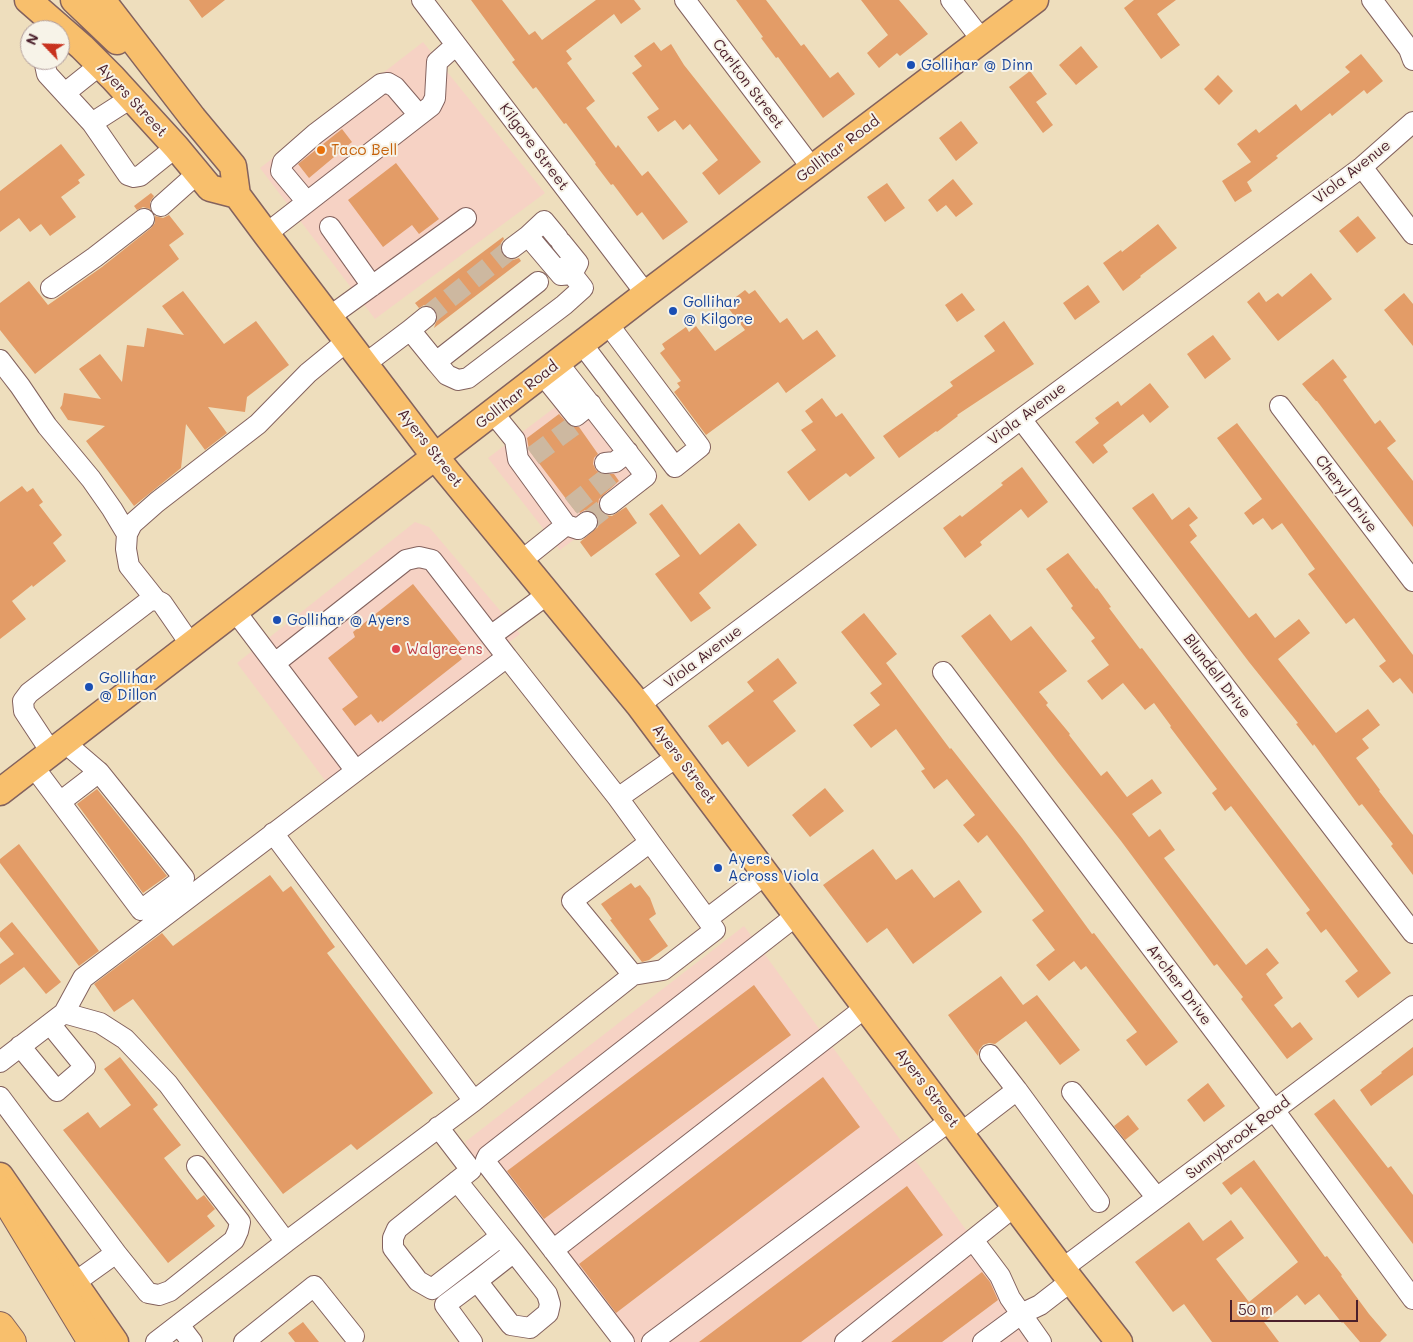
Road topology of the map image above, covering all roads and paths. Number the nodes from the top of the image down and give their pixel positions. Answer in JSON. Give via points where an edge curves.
{"nodes":[{"id":1,"x":28,"y":0,"type":"edge"},
{"id":2,"x":74,"y":0,"type":"edge"},
{"id":3,"x":102,"y":0,"type":"edge"},
{"id":4,"x":422,"y":0,"type":"edge"},
{"id":5,"x":685,"y":0,"type":"edge"},
{"id":6,"x":951,"y":0,"type":"edge"},
{"id":7,"x":1035,"y":0,"type":"edge"},
{"id":8,"x":1372,"y":0,"type":"edge"},
{"id":9,"x":49,"y":20,"type":"edge"},
{"id":10,"x":70,"y":40,"type":"edge"},
{"id":11,"x":982,"y":40,"type":"junction"},
{"id":12,"x":456,"y":45,"type":"junction"},
{"id":13,"x":1413,"y":60,"type":"edge"},
{"id":14,"x":100,"y":65,"type":"junction"},
{"id":15,"x":47,"y":70,"type":"edge"},
{"id":16,"x":65,"y":93,"type":"junction"},
{"id":17,"x":131,"y":98,"type":"junction"},
{"id":18,"x":419,"y":115,"type":"junction"},
{"id":19,"x":193,"y":118,"type":"junction"},
{"id":20,"x":1413,"y":122,"type":"edge"},
{"id":21,"x":92,"y":123,"type":"junction"},
{"id":22,"x":176,"y":147,"type":"junction"},
{"id":23,"x":1362,"y":167,"type":"junction"},
{"id":24,"x":812,"y":168,"type":"junction"},
{"id":25,"x":198,"y":173,"type":"junction"},
{"id":26,"x":237,"y":195,"type":"junction"},
{"id":27,"x":307,"y":202,"type":"junction"},
{"id":28,"x":161,"y":206,"type":"dead end"},
{"id":29,"x":466,"y":218,"type":"dead end"},
{"id":30,"x":144,"y":219,"type":"dead end"},
{"id":31,"x":330,"y":227,"type":"dead end"},
{"id":32,"x":532,"y":232,"type":"junction"},
{"id":33,"x":266,"y":234,"type":"junction"},
{"id":34,"x":1413,"y":234,"type":"edge"},
{"id":35,"x":512,"y":248,"type":"tunnel mouth"},
{"id":36,"x":572,"y":274,"type":"junction"},
{"id":37,"x":538,"y":282,"type":"dead end"},
{"id":38,"x":372,"y":286,"type":"junction"},
{"id":39,"x":50,"y":288,"type":"dead end"},
{"id":40,"x":646,"y":294,"type":"junction"},
{"id":41,"x":329,"y":317,"type":"junction"},
{"id":42,"x":426,"y":317,"type":"tunnel mouth"},
{"id":43,"x":608,"y":324,"type":"junction"},
{"id":44,"x":410,"y":330,"type":"junction"},
{"id":45,"x":347,"y":341,"type":"junction"},
{"id":46,"x":582,"y":344,"type":"junction"},
{"id":47,"x":0,"y":360,"type":"edge"},
{"id":48,"x":436,"y":362,"type":"junction"},
{"id":49,"x":365,"y":364,"type":"junction"},
{"id":50,"x":551,"y":369,"type":"junction"},
{"id":51,"x":1280,"y":406,"type":"dead end"},
{"id":52,"x":494,"y":413,"type":"junction"},
{"id":53,"x":1021,"y":419,"type":"junction"},
{"id":54,"x":436,"y":458,"type":"junction"},
{"id":55,"x":610,"y":504,"type":"tunnel mouth"},
{"id":56,"x":563,"y":509,"type":"junction"},
{"id":57,"x":587,"y":522,"type":"dead end"},
{"id":58,"x":127,"y":534,"type":"junction"},
{"id":59,"x":521,"y":561,"type":"junction"},
{"id":60,"x":1413,"y":581,"type":"edge"},
{"id":61,"x":548,"y":594,"type":"junction"},
{"id":62,"x":156,"y":600,"type":"junction"},
{"id":63,"x":235,"y":611,"type":"junction"},
{"id":64,"x":492,"y":635,"type":"junction"},
{"id":65,"x":191,"y":645,"type":"junction"},
{"id":66,"x":507,"y":656,"type":"junction"},
{"id":67,"x":275,"y":663,"type":"junction"},
{"id":68,"x":943,"y":672,"type":"dead end"},
{"id":69,"x":639,"y":705,"type":"junction"},
{"id":70,"x":49,"y":754,"type":"junction"},
{"id":71,"x":678,"y":756,"type":"junction"},
{"id":72,"x":356,"y":771,"type":"junction"},
{"id":73,"x":99,"y":772,"type":"junction"},
{"id":74,"x":0,"y":792,"type":"edge"},
{"id":75,"x":618,"y":798,"type":"junction"},
{"id":76,"x":60,"y":802,"type":"junction"},
{"id":77,"x":273,"y":833,"type":"junction"},
{"id":78,"x":650,"y":842,"type":"junction"},
{"id":79,"x":766,"y":874,"type":"junction"},
{"id":80,"x":797,"y":915,"type":"junction"},
{"id":81,"x":707,"y":919,"type":"junction"},
{"id":82,"x":1413,"y":933,"type":"edge"},
{"id":83,"x":633,"y":975,"type":"junction"},
{"id":84,"x":1413,"y":1006,"type":"edge"},
{"id":85,"x":866,"y":1007,"type":"junction"},
{"id":86,"x":57,"y":1019,"type":"junction"},
{"id":87,"x":20,"y":1046,"type":"junction"},
{"id":88,"x":990,"y":1054,"type":"dead end"},
{"id":89,"x":0,"y":1062,"type":"edge"},
{"id":90,"x":1017,"y":1090,"type":"junction"},
{"id":91,"x":1072,"y":1092,"type":"dead end"},
{"id":92,"x":0,"y":1098,"type":"edge"},
{"id":93,"x":474,"y":1101,"type":"junction"},
{"id":94,"x":1274,"y":1110,"type":"junction"},
{"id":95,"x":956,"y":1127,"type":"junction"},
{"id":96,"x":438,"y":1128,"type":"junction"},
{"id":97,"x":196,"y":1166,"type":"dead end"},
{"id":98,"x":0,"y":1176,"type":"edge"},
{"id":99,"x":457,"y":1181,"type":"junction"},
{"id":100,"x":0,"y":1190,"type":"edge"},
{"id":101,"x":1157,"y":1198,"type":"junction"},
{"id":102,"x":1099,"y":1202,"type":"dead end"},
{"id":103,"x":1015,"y":1206,"type":"junction"},
{"id":104,"x":501,"y":1236,"type":"junction"},
{"id":105,"x":973,"y":1240,"type":"junction"},
{"id":106,"x":286,"y":1242,"type":"junction"},
{"id":107,"x":553,"y":1250,"type":"junction"},
{"id":108,"x":514,"y":1252,"type":"junction"},
{"id":109,"x":116,"y":1253,"type":"junction"},
{"id":110,"x":1067,"y":1275,"type":"junction"},
{"id":111,"x":478,"y":1281,"type":"junction"},
{"id":112,"x":74,"y":1283,"type":"junction"},
{"id":113,"x":177,"y":1286,"type":"junction"},
{"id":114,"x":432,"y":1289,"type":"junction"},
{"id":115,"x":1413,"y":1299,"type":"edge"},
{"id":116,"x":445,"y":1305,"type":"junction"},
{"id":117,"x":197,"y":1311,"type":"junction"},
{"id":118,"x":1021,"y":1314,"type":"junction"},
{"id":119,"x":179,"y":1325,"type":"junction"},
{"id":120,"x":0,"y":1326,"type":"edge"},
{"id":121,"x":354,"y":1336,"type":"dead end"},
{"id":122,"x":258,"y":1338,"type":"edge"},
{"id":123,"x":1113,"y":1340,"type":"edge"},
{"id":124,"x":12,"y":1342,"type":"edge"},
{"id":125,"x":92,"y":1342,"type":"edge"},
{"id":126,"x":115,"y":1342,"type":"edge"},
{"id":127,"x":156,"y":1342,"type":"edge"},
{"id":128,"x":192,"y":1342,"type":"edge"},
{"id":129,"x":472,"y":1342,"type":"edge"},
{"id":130,"x":624,"y":1342,"type":"edge"},
{"id":131,"x":652,"y":1342,"type":"edge"},
{"id":132,"x":844,"y":1342,"type":"edge"},
{"id":133,"x":983,"y":1342,"type":"edge"},
{"id":134,"x":1042,"y":1342,"type":"edge"}],
"edges":[{"from":1,"to":9,"type":"main road","name":"Ayers Street"},
{"from":2,"to":19,"type":"main road"},
{"from":3,"to":19,"type":"main road","name":"Ayers Street"},
{"from":4,"to":12,"type":"street","name":"Kilgore Street"},
{"from":5,"to":24,"type":"street","name":"Carlton Street"},
{"from":6,"to":11,"type":"street"},
{"from":7,"to":11,"type":"main road","name":"Gollihar Road"},
{"from":8,"to":13,"type":"street","via":[[1409,49]]},
{"from":10,"to":14,"type":"main road","name":"Ayers Street"},
{"from":11,"to":24,"type":"main road","name":"Gollihar Road"},
{"from":12,"to":18,"type":"street","via":[[437,62],[435,98]]},
{"from":12,"to":40,"type":"street","name":"Kilgore Street"},
{"from":14,"to":16,"type":"street"},
{"from":14,"to":17,"type":"main road","name":"Ayers Street"},
{"from":15,"to":16,"type":"street"},
{"from":16,"to":21,"type":"street"},
{"from":17,"to":21,"type":"street"},
{"from":17,"to":22,"type":"main road","name":"Ayers Street"},
{"from":18,"to":27,"type":"street"},
{"from":18,"to":27,"type":"street","via":[[395,87],[381,84],[315,134],[283,162],[282,172]]},
{"from":19,"to":26,"type":"main road","name":"Ayers Street","via":[[233,166]]},
{"from":20,"to":23,"type":"street","name":"Viola Avenue"},
{"from":21,"to":22,"type":"street","via":[[128,175],[134,177],[140,176]]},
{"from":22,"to":25,"type":"main road","name":"Ayers Street"},
{"from":23,"to":34,"type":"street"},
{"from":23,"to":53,"type":"street","name":"Viola Avenue"},
{"from":24,"to":40,"type":"main road","name":"Gollihar Road"},
{"from":25,"to":26,"type":"main road","name":"Ayers Street","via":[[210,188]]},
{"from":25,"to":28,"type":"street"},
{"from":26,"to":33,"type":"main road","name":"Ayers Street"},
{"from":27,"to":33,"type":"street"},
{"from":29,"to":38,"type":"street"},
{"from":30,"to":39,"type":"street"},
{"from":31,"to":38,"type":"street"},
{"from":32,"to":35,"type":"street"},
{"from":32,"to":36,"type":"street","via":[[561,275]]},
{"from":32,"to":36,"type":"street","via":[[544,221]]},
{"from":33,"to":41,"type":"main road","name":"Ayers Street"},
{"from":36,"to":48,"type":"street","via":[[583,288],[468,378],[458,380],[447,375]]},
{"from":37,"to":48,"type":"street"},
{"from":38,"to":41,"type":"street"},
{"from":40,"to":43,"type":"main road","name":"Gollihar Road"},
{"from":41,"to":45,"type":"main road","name":"Ayers Street"},
{"from":42,"to":44,"type":"street"},
{"from":43,"to":46,"type":"main road","name":"Gollihar Road"},
{"from":43,"to":46,"type":"street","via":[[700,447],[675,467]]},
{"from":44,"to":48,"type":"street"},
{"from":44,"to":49,"type":"street"},
{"from":45,"to":49,"type":"main road","name":"Ayers Street"},
{"from":45,"to":58,"type":"street","via":[[308,373],[258,424],[157,502],[132,524]]},
{"from":46,"to":50,"type":"main road","name":"Gollihar Road"},
{"from":47,"to":58,"type":"street","via":[[47,426],[91,479]]},
{"from":49,"to":54,"type":"main road","name":"Ayers Street"},
{"from":50,"to":52,"type":"main road","name":"Gollihar Road"},
{"from":50,"to":55,"type":"street","via":[[578,414],[615,462],[646,476]]},
{"from":51,"to":60,"type":"street","name":"Cheryl Drive"},
{"from":52,"to":54,"type":"main road","name":"Gollihar Road"},
{"from":52,"to":56,"type":"street"},
{"from":53,"to":69,"type":"street","name":"Viola Avenue"},
{"from":53,"to":82,"type":"street","name":"Blundell Drive"},
{"from":54,"to":59,"type":"main road","name":"Ayers Street"},
{"from":54,"to":63,"type":"main road","name":"Gollihar Road"},
{"from":56,"to":57,"type":"street","via":[[578,529]]},
{"from":56,"to":59,"type":"street"},
{"from":58,"to":62,"type":"street","via":[[129,566]]},
{"from":59,"to":61,"type":"main road","name":"Ayers Street"},
{"from":61,"to":64,"type":"street"},
{"from":61,"to":69,"type":"main road","name":"Ayers Street"},
{"from":62,"to":65,"type":"street","via":[[162,603]]},
{"from":62,"to":70,"type":"street","via":[[149,601],[29,693],[23,701],[24,711]]},
{"from":63,"to":65,"type":"main road","name":"Gollihar Road"},
{"from":63,"to":67,"type":"street"},
{"from":64,"to":66,"type":"street"},
{"from":64,"to":67,"type":"street","via":[[432,560],[418,557],[406,560]]},
{"from":65,"to":70,"type":"main road","name":"Gollihar Road"},
{"from":66,"to":72,"type":"street"},
{"from":66,"to":75,"type":"street"},
{"from":67,"to":72,"type":"street"},
{"from":68,"to":94,"type":"street","name":"Archer Drive"},
{"from":69,"to":71,"type":"main road","name":"Ayers Street"},
{"from":70,"to":73,"type":"street"},
{"from":70,"to":74,"type":"main road","name":"Gollihar Road"},
{"from":70,"to":76,"type":"street"},
{"from":71,"to":75,"type":"street"},
{"from":71,"to":79,"type":"main road","name":"Ayers Street"},
{"from":72,"to":77,"type":"street"},
{"from":73,"to":76,"type":"street"},
{"from":73,"to":76,"type":"street","via":[[184,878],[141,910]]},
{"from":75,"to":78,"type":"street"},
{"from":77,"to":86,"type":"street","via":[[82,978]]},
{"from":77,"to":93,"type":"street"},
{"from":78,"to":81,"type":"street"},
{"from":78,"to":83,"type":"street","via":[[572,900]]},
{"from":79,"to":80,"type":"main road","name":"Ayers Street"},
{"from":79,"to":81,"type":"street"},
{"from":80,"to":85,"type":"main road","name":"Ayers Street"},
{"from":80,"to":107,"type":"street","via":[[488,1156],[487,1164]]},
{"from":81,"to":83,"type":"street","via":[[715,930],[663,970]]},
{"from":83,"to":93,"type":"street"},
{"from":84,"to":94,"type":"street","name":"Sunnybrook Road"},
{"from":85,"to":95,"type":"main road","name":"Ayers Street"},
{"from":85,"to":107,"type":"street"},
{"from":86,"to":87,"type":"street"},
{"from":86,"to":87,"type":"street","via":[[85,1067],[57,1091]]},
{"from":86,"to":106,"type":"street","via":[[100,1023],[125,1039],[168,1084]]},
{"from":87,"to":89,"type":"street"},
{"from":88,"to":90,"type":"street"},
{"from":90,"to":95,"type":"street"},
{"from":90,"to":102,"type":"street"},
{"from":91,"to":101,"type":"street"},
{"from":92,"to":109,"type":"street"},
{"from":93,"to":96,"type":"street"},
{"from":94,"to":101,"type":"street","name":"Sunnybrook Road"},
{"from":94,"to":115,"type":"street","name":"Archer Drive"},
{"from":95,"to":103,"type":"main road","name":"Ayers Street"},
{"from":95,"to":131,"type":"street"},
{"from":96,"to":99,"type":"street","via":[[471,1170]]},
{"from":96,"to":106,"type":"street"},
{"from":97,"to":113,"type":"street","via":[[240,1222],[234,1240]]},
{"from":98,"to":112,"type":"main road"},
{"from":99,"to":104,"type":"street"},
{"from":99,"to":114,"type":"street","via":[[397,1229],[393,1238],[393,1248],[418,1281]]},
{"from":100,"to":125,"type":"highway"},
{"from":101,"to":110,"type":"street","name":"Sunnybrook Road"},
{"from":103,"to":105,"type":"street"},
{"from":103,"to":110,"type":"main road","name":"Ayers Street"},
{"from":104,"to":108,"type":"street"},
{"from":104,"to":114,"type":"street"},
{"from":105,"to":118,"type":"street","via":[[1000,1276]]},
{"from":105,"to":132,"type":"street"},
{"from":106,"to":117,"type":"street"},
{"from":107,"to":130,"type":"street"},
{"from":108,"to":111,"type":"street"},
{"from":108,"to":111,"type":"street","via":[[547,1294],[550,1304],[548,1313],[530,1328],[511,1325]]},
{"from":109,"to":112,"type":"street"},
{"from":109,"to":113,"type":"street","via":[[148,1293],[159,1295]]},
{"from":110,"to":118,"type":"street","name":"Sunnybrook Road","via":[[1040,1304]]},
{"from":110,"to":123,"type":"main road","name":"Ayers Street"},
{"from":111,"to":116,"type":"street"},
{"from":112,"to":126,"type":"main road"},
{"from":113,"to":117,"type":"street"},
{"from":114,"to":116,"type":"street"},
{"from":116,"to":129,"type":"street"},
{"from":117,"to":119,"type":"street"},
{"from":118,"to":133,"type":"street","name":"Sunnybrook Road"},
{"from":118,"to":134,"type":"street"},
{"from":119,"to":127,"type":"street"},
{"from":119,"to":128,"type":"street"},
{"from":120,"to":124,"type":"highway"},
{"from":121,"to":122,"type":"street","via":[[314,1286]]}]}
